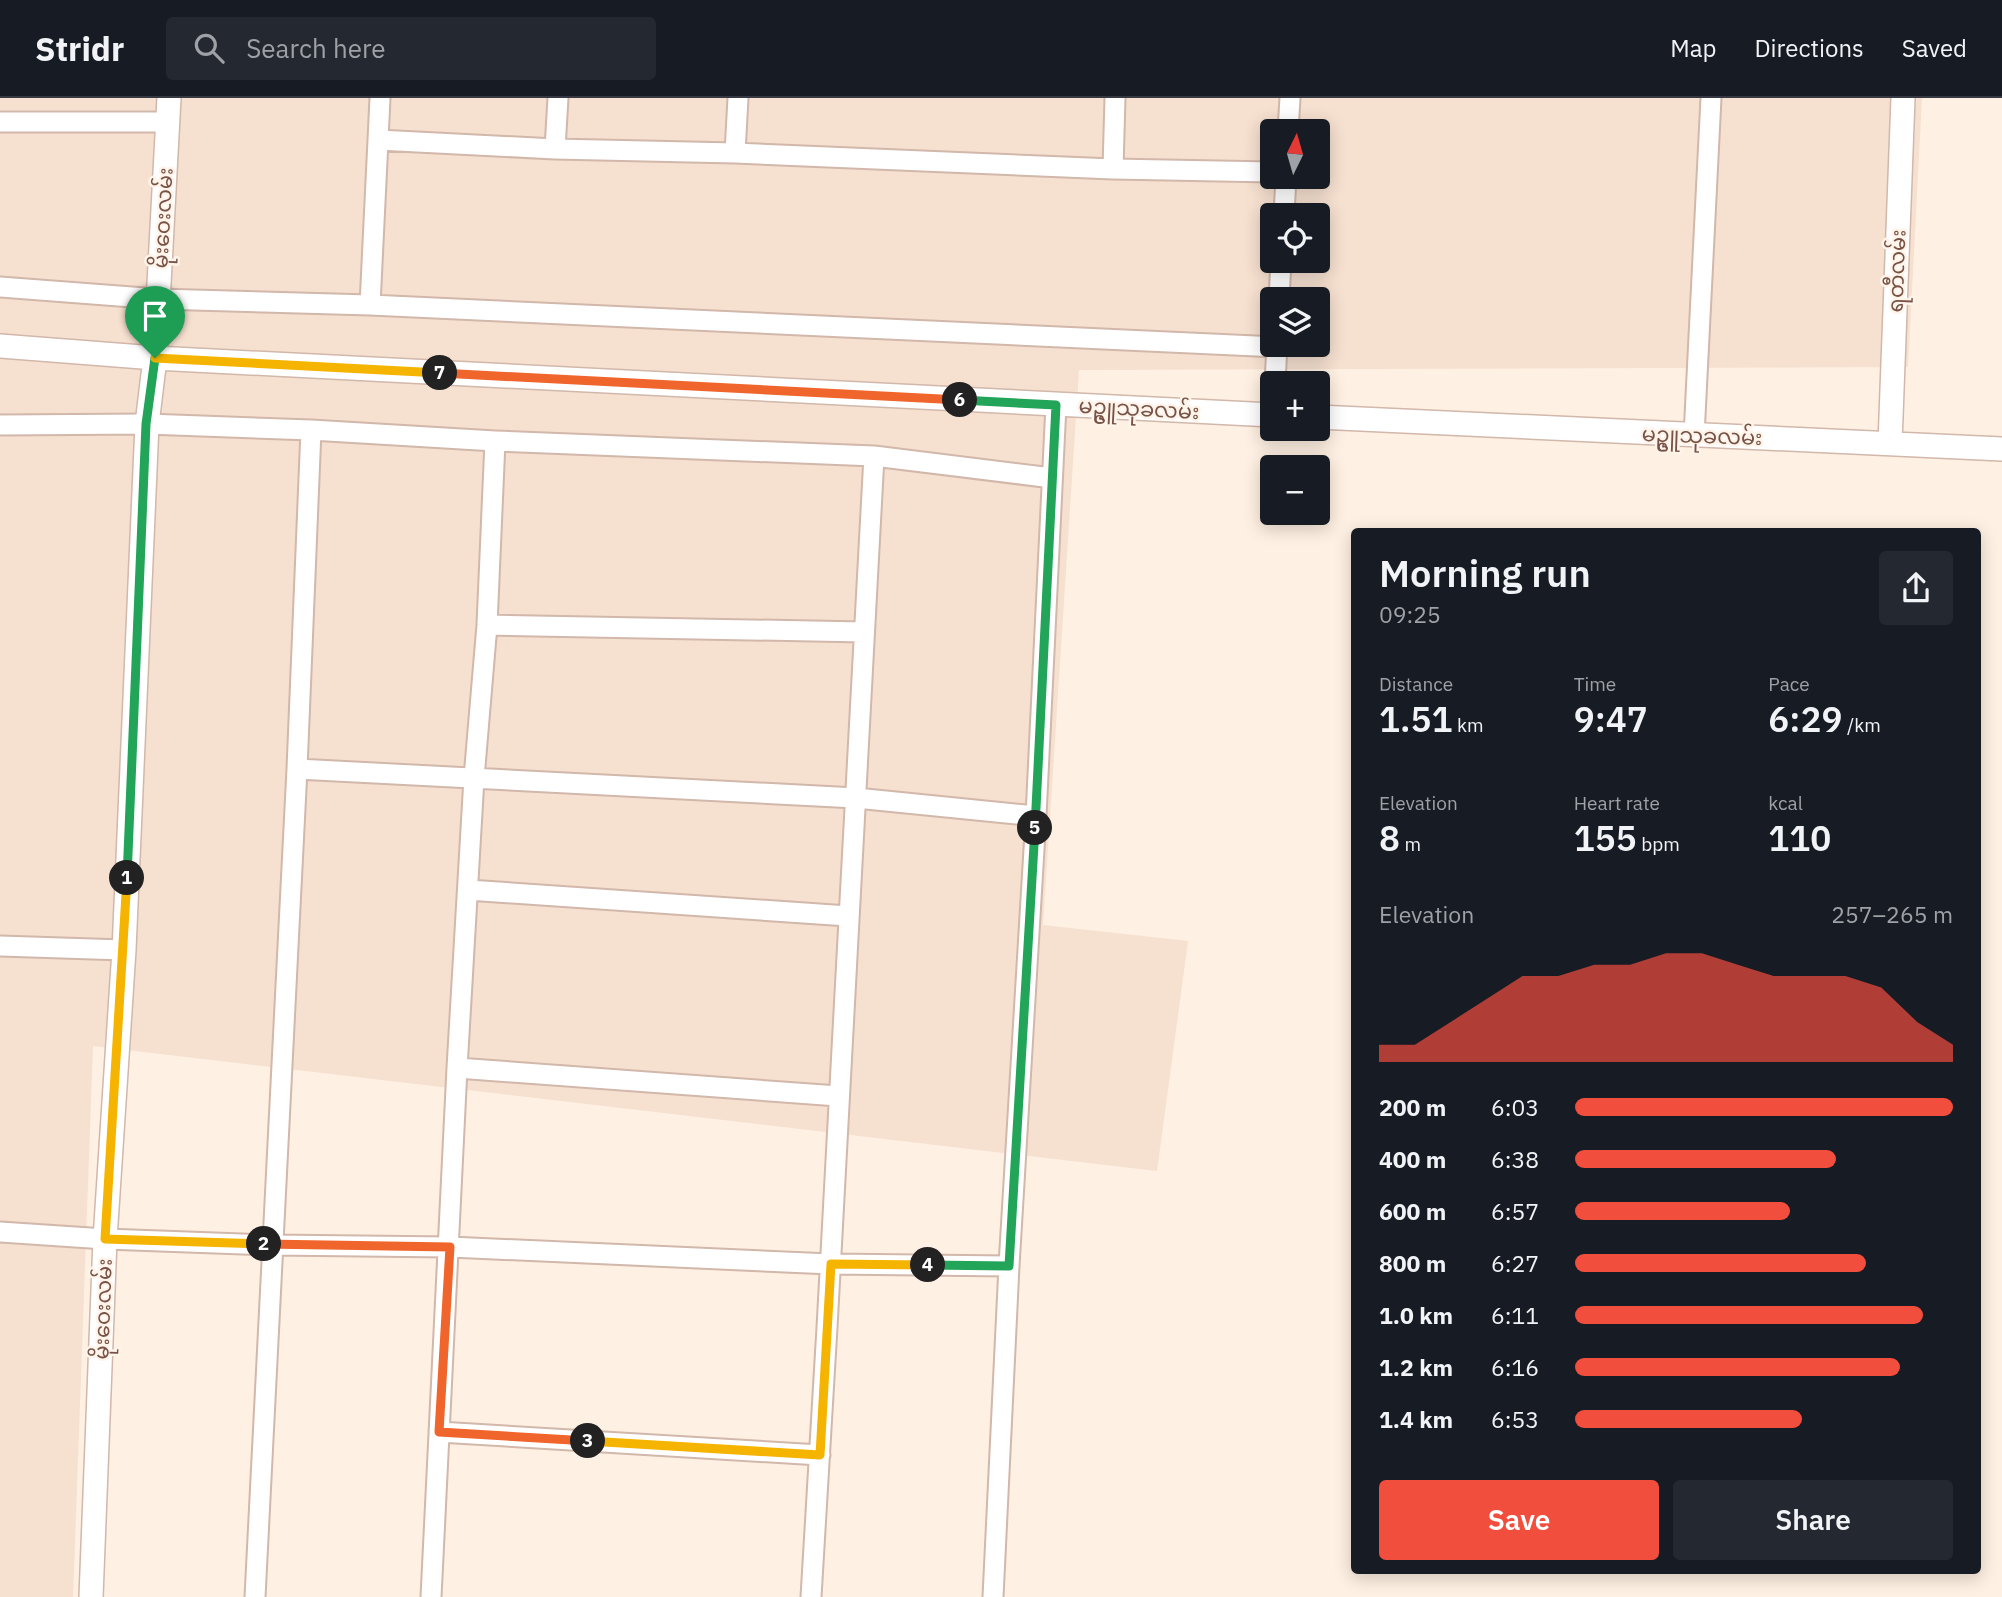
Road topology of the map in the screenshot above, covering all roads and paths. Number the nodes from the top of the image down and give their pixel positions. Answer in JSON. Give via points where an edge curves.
{"nodes":[{"id":1,"x":169,"y":98,"type":"edge"},
{"id":2,"x":380,"y":98,"type":"edge"},
{"id":3,"x":558,"y":98,"type":"edge"},
{"id":4,"x":738,"y":98,"type":"edge"},
{"id":5,"x":1115,"y":98,"type":"edge"},
{"id":6,"x":1290,"y":98,"type":"edge"},
{"id":7,"x":1711,"y":98,"type":"edge"},
{"id":8,"x":1903,"y":98,"type":"edge"},
{"id":9,"x":1289,"y":119,"type":"edge"},
{"id":10,"x":0,"y":122,"type":"edge"},
{"id":11,"x":168,"y":122,"type":"junction"},
{"id":12,"x":378,"y":140,"type":"junction"},
{"id":13,"x":555,"y":149,"type":"junction"},
{"id":14,"x":735,"y":153,"type":"junction"},
{"id":15,"x":1113,"y":169,"type":"junction"},
{"id":16,"x":1260,"y":172,"type":"edge"},
{"id":17,"x":0,"y":287,"type":"edge"},
{"id":18,"x":158,"y":299,"type":"junction"},
{"id":19,"x":370,"y":305,"type":"junction"},
{"id":20,"x":1260,"y":345,"type":"edge"},
{"id":21,"x":0,"y":346,"type":"edge"},
{"id":22,"x":155,"y":358,"type":"junction"},
{"id":23,"x":1056,"y":405,"type":"junction"},
{"id":24,"x":1260,"y":414,"type":"edge"},
{"id":25,"x":1330,"y":418,"type":"edge"},
{"id":26,"x":146,"y":424,"type":"junction"},
{"id":27,"x":0,"y":425,"type":"edge"},
{"id":28,"x":310,"y":430,"type":"junction"},
{"id":29,"x":1694,"y":436,"type":"junction"},
{"id":30,"x":495,"y":441,"type":"junction"},
{"id":31,"x":1890,"y":443,"type":"junction"},
{"id":32,"x":2002,"y":449,"type":"edge"},
{"id":33,"x":874,"y":456,"type":"junction"},
{"id":34,"x":1052,"y":478,"type":"junction"},
{"id":35,"x":487,"y":625,"type":"junction"},
{"id":36,"x":864,"y":632,"type":"junction"},
{"id":37,"x":297,"y":769,"type":"junction"},
{"id":38,"x":474,"y":778,"type":"junction"},
{"id":39,"x":856,"y":798,"type":"junction"},
{"id":40,"x":1036,"y":816,"type":"junction"},
{"id":41,"x":468,"y":890,"type":"junction"},
{"id":42,"x":848,"y":916,"type":"junction"},
{"id":43,"x":0,"y":946,"type":"edge"},
{"id":44,"x":124,"y":950,"type":"junction"},
{"id":45,"x":457,"y":1068,"type":"junction"},
{"id":46,"x":838,"y":1096,"type":"junction"},
{"id":47,"x":0,"y":1232,"type":"edge"},
{"id":48,"x":105,"y":1239,"type":"junction"},
{"id":49,"x":274,"y":1245,"type":"junction"},
{"id":50,"x":450,"y":1247,"type":"junction"},
{"id":51,"x":831,"y":1264,"type":"junction"},
{"id":52,"x":1009,"y":1266,"type":"junction"},
{"id":53,"x":439,"y":1432,"type":"junction"},
{"id":54,"x":820,"y":1455,"type":"junction"},
{"id":55,"x":91,"y":1597,"type":"edge"},
{"id":56,"x":255,"y":1597,"type":"edge"},
{"id":57,"x":431,"y":1597,"type":"edge"},
{"id":58,"x":811,"y":1597,"type":"edge"},
{"id":59,"x":993,"y":1597,"type":"edge"}],
"edges":[{"from":1,"to":11,"type":"street","name":"မိုးဝေးလမ်း"},
{"from":2,"to":12,"type":"street"},
{"from":3,"to":13,"type":"street"},
{"from":4,"to":14,"type":"street"},
{"from":5,"to":15,"type":"street"},
{"from":6,"to":9,"type":"street"},
{"from":7,"to":29,"type":"street"},
{"from":8,"to":31,"type":"street","name":"ရတီလမ်း"},
{"from":10,"to":11,"type":"street"},
{"from":11,"to":18,"type":"street","name":"မိုးဝေးလမ်း"},
{"from":12,"to":13,"type":"street"},
{"from":12,"to":19,"type":"street"},
{"from":13,"to":14,"type":"street"},
{"from":14,"to":15,"type":"street"},
{"from":15,"to":16,"type":"street"},
{"from":17,"to":18,"type":"street"},
{"from":18,"to":19,"type":"street"},
{"from":18,"to":22,"type":"street","name":"မိုးဝေးလမ်း"},
{"from":19,"to":20,"type":"street"},
{"from":21,"to":22,"type":"street","name":"မဥ္ဇူသုခလမ်း"},
{"from":22,"to":23,"type":"street","name":"မဥ္ဇူသုခလမ်း"},
{"from":22,"to":26,"type":"street","name":"မိုးဝေးလမ်း"},
{"from":23,"to":24,"type":"street","name":"မဥ္ဇူသုခလမ်း"},
{"from":23,"to":34,"type":"street"},
{"from":25,"to":29,"type":"street","name":"မဥ္ဇူသုခလမ်း"},
{"from":26,"to":27,"type":"street"},
{"from":26,"to":28,"type":"street"},
{"from":26,"to":44,"type":"street","name":"မိုးဝေးလမ်း"},
{"from":28,"to":30,"type":"street"},
{"from":28,"to":37,"type":"street"},
{"from":29,"to":31,"type":"street","name":"မဥ္ဇူသုခလမ်း"},
{"from":30,"to":33,"type":"street"},
{"from":30,"to":35,"type":"street"},
{"from":31,"to":32,"type":"street","name":"မဥ္ဇူသုခလမ်း"},
{"from":33,"to":34,"type":"street"},
{"from":33,"to":36,"type":"street"},
{"from":34,"to":40,"type":"street"},
{"from":35,"to":36,"type":"street"},
{"from":35,"to":38,"type":"street"},
{"from":36,"to":39,"type":"street"},
{"from":37,"to":38,"type":"street"},
{"from":37,"to":49,"type":"street"},
{"from":38,"to":39,"type":"street"},
{"from":38,"to":41,"type":"street"},
{"from":39,"to":40,"type":"street"},
{"from":39,"to":42,"type":"street"},
{"from":40,"to":52,"type":"street"},
{"from":41,"to":42,"type":"street"},
{"from":41,"to":45,"type":"street"},
{"from":42,"to":46,"type":"street"},
{"from":43,"to":44,"type":"street"},
{"from":44,"to":48,"type":"street","name":"မိုးဝေးလမ်း"},
{"from":45,"to":46,"type":"street"},
{"from":45,"to":50,"type":"street"},
{"from":46,"to":51,"type":"street"},
{"from":47,"to":48,"type":"street"},
{"from":48,"to":49,"type":"street"},
{"from":48,"to":55,"type":"street","name":"မိုးဝေးလမ်း"},
{"from":49,"to":50,"type":"street"},
{"from":49,"to":56,"type":"street"},
{"from":50,"to":51,"type":"street"},
{"from":50,"to":53,"type":"street"},
{"from":51,"to":52,"type":"street"},
{"from":51,"to":54,"type":"street"},
{"from":52,"to":59,"type":"street"},
{"from":53,"to":54,"type":"street"},
{"from":53,"to":57,"type":"street"},
{"from":54,"to":58,"type":"street"}]}
